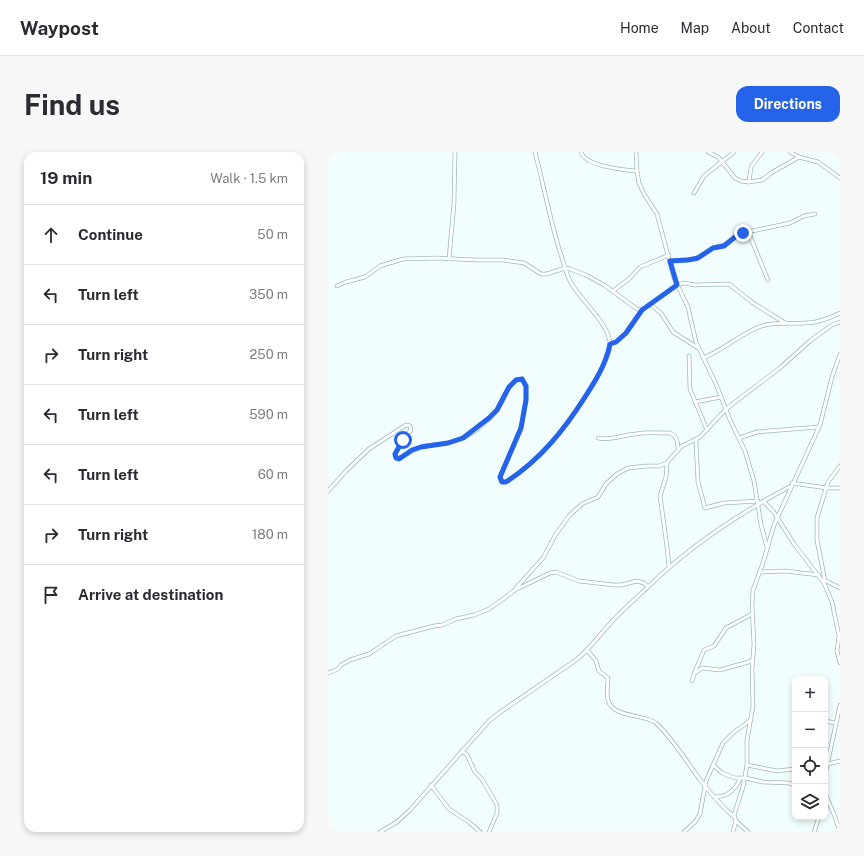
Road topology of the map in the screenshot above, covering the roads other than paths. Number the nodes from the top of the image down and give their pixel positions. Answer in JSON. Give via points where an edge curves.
{"nodes":[{"id":1,"x":454,"y":152,"type":"edge"},
{"id":2,"x":535,"y":152,"type":"edge"},
{"id":3,"x":580,"y":152,"type":"edge"},
{"id":4,"x":636,"y":152,"type":"edge"},
{"id":5,"x":708,"y":152,"type":"edge"},
{"id":6,"x":734,"y":152,"type":"edge"},
{"id":7,"x":762,"y":152,"type":"edge"},
{"id":8,"x":790,"y":152,"type":"edge"},
{"id":9,"x":799,"y":157,"type":"junction"},
{"id":10,"x":722,"y":162,"type":"junction"},
{"id":11,"x":637,"y":171,"type":"junction"},
{"id":12,"x":840,"y":178,"type":"edge"},
{"id":13,"x":750,"y":182,"type":"junction"},
{"id":14,"x":694,"y":193,"type":"dead end"},
{"id":15,"x":815,"y":214,"type":"dead end"},
{"id":16,"x":748,"y":231,"type":"junction"},
{"id":17,"x":669,"y":256,"type":"junction"},
{"id":18,"x":449,"y":259,"type":"junction"},
{"id":19,"x":670,"y":261,"type":"junction"},
{"id":20,"x":565,"y":268,"type":"junction"},
{"id":21,"x":768,"y":280,"type":"dead end"},
{"id":22,"x":677,"y":285,"type":"junction"},
{"id":23,"x":337,"y":286,"type":"dead end"},
{"id":24,"x":613,"y":291,"type":"junction"},
{"id":25,"x":651,"y":305,"type":"junction"},
{"id":26,"x":642,"y":310,"type":"junction"},
{"id":27,"x":840,"y":313,"type":"edge"},
{"id":28,"x":840,"y":322,"type":"edge"},
{"id":29,"x":785,"y":323,"type":"junction"},
{"id":30,"x":610,"y":344,"type":"junction"},
{"id":31,"x":698,"y":348,"type":"junction"},
{"id":32,"x":840,"y":354,"type":"edge"},
{"id":33,"x":689,"y":356,"type":"dead end"},
{"id":34,"x":703,"y":358,"type":"junction"},
{"id":35,"x":839,"y":361,"type":"edge"},
{"id":36,"x":721,"y":397,"type":"junction"},
{"id":37,"x":695,"y":402,"type":"junction"},
{"id":38,"x":726,"y":410,"type":"junction"},
{"id":39,"x":819,"y":427,"type":"junction"},
{"id":40,"x":707,"y":430,"type":"junction"},
{"id":41,"x":598,"y":438,"type":"dead end"},
{"id":42,"x":739,"y":438,"type":"junction"},
{"id":43,"x":696,"y":440,"type":"junction"},
{"id":44,"x":678,"y":449,"type":"junction"},
{"id":45,"x":667,"y":463,"type":"junction"},
{"id":46,"x":840,"y":466,"type":"edge"},
{"id":47,"x":792,"y":485,"type":"junction"},
{"id":48,"x":827,"y":488,"type":"junction"},
{"id":49,"x":840,"y":488,"type":"edge"},
{"id":50,"x":328,"y":491,"type":"edge"},
{"id":51,"x":763,"y":501,"type":"junction"},
{"id":52,"x":758,"y":502,"type":"junction"},
{"id":53,"x":778,"y":517,"type":"junction"},
{"id":54,"x":767,"y":549,"type":"junction"},
{"id":55,"x":668,"y":567,"type":"junction"},
{"id":56,"x":760,"y":572,"type":"junction"},
{"id":57,"x":819,"y":576,"type":"junction"},
{"id":58,"x":823,"y":580,"type":"junction"},
{"id":59,"x":648,"y":587,"type":"junction"},
{"id":60,"x":840,"y":588,"type":"edge"},
{"id":61,"x":515,"y":590,"type":"junction"},
{"id":62,"x":752,"y":614,"type":"junction"},
{"id":63,"x":839,"y":634,"type":"edge"},
{"id":64,"x":588,"y":651,"type":"junction"},
{"id":65,"x":752,"y":662,"type":"junction"},
{"id":66,"x":840,"y":663,"type":"edge"},
{"id":67,"x":328,"y":673,"type":"edge"},
{"id":68,"x":694,"y":674,"type":"junction"},
{"id":69,"x":692,"y":680,"type":"dead end"},
{"id":70,"x":840,"y":705,"type":"edge"},
{"id":71,"x":751,"y":720,"type":"junction"},
{"id":72,"x":828,"y":722,"type":"edge"},
{"id":73,"x":836,"y":723,"type":"junction"},
{"id":74,"x":462,"y":751,"type":"junction"},
{"id":75,"x":840,"y":760,"type":"edge"},
{"id":76,"x":828,"y":761,"type":"edge"},
{"id":77,"x":713,"y":765,"type":"junction"},
{"id":78,"x":747,"y":765,"type":"junction"},
{"id":79,"x":828,"y":766,"type":"edge"},
{"id":80,"x":792,"y":769,"type":"edge"},
{"id":81,"x":745,"y":778,"type":"junction"},
{"id":82,"x":740,"y":779,"type":"junction"},
{"id":83,"x":792,"y":784,"type":"edge"},
{"id":84,"x":431,"y":785,"type":"junction"},
{"id":85,"x":705,"y":786,"type":"junction"},
{"id":86,"x":714,"y":796,"type":"junction"},
{"id":87,"x":828,"y":802,"type":"edge"},
{"id":88,"x":735,"y":819,"type":"junction"},
{"id":89,"x":818,"y":820,"type":"edge"},
{"id":90,"x":380,"y":832,"type":"edge"},
{"id":91,"x":480,"y":832,"type":"edge"},
{"id":92,"x":489,"y":832,"type":"edge"},
{"id":93,"x":684,"y":832,"type":"edge"},
{"id":94,"x":733,"y":832,"type":"edge"},
{"id":95,"x":748,"y":832,"type":"edge"},
{"id":96,"x":814,"y":832,"type":"edge"},
{"id":97,"x":840,"y":832,"type":"edge"}],
"edges":[{"from":1,"to":18,"type":"street","via":[[454,203]]},
{"from":2,"to":20,"type":"street","via":[[549,216]]},
{"from":3,"to":11,"type":"street","via":[[589,161]]},
{"from":4,"to":11,"type":"street"},
{"from":5,"to":10,"type":"street"},
{"from":6,"to":10,"type":"street"},
{"from":7,"to":13,"type":"street","via":[[751,167]]},
{"from":8,"to":9,"type":"street"},
{"from":9,"to":12,"type":"street","via":[[818,162]]},
{"from":9,"to":13,"type":"street","via":[[762,180]]},
{"from":10,"to":13,"type":"street","via":[[735,178]]},
{"from":10,"to":14,"type":"street","via":[[704,176]]},
{"from":11,"to":17,"type":"street","via":[[642,192],[657,214]]},
{"from":15,"to":16,"type":"street","via":[[790,223]]},
{"from":16,"to":19,"type":"street","via":[[698,258]]},
{"from":16,"to":21,"type":"street"},
{"from":17,"to":19,"type":"street"},
{"from":17,"to":24,"type":"street","via":[[640,267]]},
{"from":18,"to":20,"type":"street","via":[[519,262],[541,274]]},
{"from":18,"to":23,"type":"street","via":[[397,260],[380,266],[365,277]]},
{"from":19,"to":22,"type":"street"},
{"from":20,"to":24,"type":"street","via":[[586,275]]},
{"from":20,"to":30,"type":"street","via":[[573,286],[600,319]]},
{"from":22,"to":25,"type":"street"},
{"from":22,"to":29,"type":"street","via":[[728,283],[750,301]]},
{"from":22,"to":31,"type":"street","via":[[688,307]]},
{"from":24,"to":26,"type":"street","via":[[635,308]]},
{"from":25,"to":26,"type":"street"},
{"from":25,"to":31,"type":"street","via":[[661,313],[673,332]]},
{"from":26,"to":30,"type":"street","via":[[626,333]]},
{"from":27,"to":29,"type":"street","via":[[813,322]]},
{"from":28,"to":38,"type":"street","via":[[810,341]]},
{"from":29,"to":34,"type":"street","via":[[760,326],[718,352]]},
{"from":30,"to":50,"type":"street","via":[[598,376],[560,434],[506,482],[502,482],[500,477],[521,428],[526,400],[526,386],[522,379],[516,380],[509,387],[497,410],[463,438],[421,447],[399,459],[396,458],[396,450],[411,430],[410,426],[406,425],[369,449]]},
{"from":31,"to":34,"type":"street"},
{"from":32,"to":35,"type":"street"},
{"from":33,"to":37,"type":"street","via":[[690,388]]},
{"from":34,"to":36,"type":"street"},
{"from":35,"to":39,"type":"street","via":[[830,382]]},
{"from":36,"to":37,"type":"street"},
{"from":36,"to":38,"type":"street"},
{"from":37,"to":40,"type":"street"},
{"from":38,"to":40,"type":"street"},
{"from":38,"to":42,"type":"street"},
{"from":39,"to":42,"type":"street","via":[[757,432]]},
{"from":39,"to":47,"type":"street"},
{"from":40,"to":43,"type":"street"},
{"from":41,"to":44,"type":"street","via":[[605,440],[636,434],[670,433],[678,441]]},
{"from":42,"to":52,"type":"street","via":[[751,469]]},
{"from":43,"to":44,"type":"street"},
{"from":43,"to":52,"type":"street","via":[[698,482],[706,508],[724,503]]},
{"from":44,"to":45,"type":"street"},
{"from":45,"to":55,"type":"street","via":[[660,496]]},
{"from":45,"to":61,"type":"street","via":[[628,468],[617,474],[606,484],[598,497],[582,504],[569,516],[543,558]]},
{"from":46,"to":48,"type":"street","via":[[828,482]]},
{"from":47,"to":48,"type":"street"},
{"from":47,"to":51,"type":"street"},
{"from":47,"to":53,"type":"street"},
{"from":48,"to":49,"type":"street"},
{"from":48,"to":58,"type":"street","via":[[817,520]]},
{"from":51,"to":52,"type":"street"},
{"from":51,"to":53,"type":"street"},
{"from":52,"to":54,"type":"street"},
{"from":52,"to":55,"type":"street"},
{"from":53,"to":54,"type":"street"},
{"from":53,"to":57,"type":"street","via":[[794,544]]},
{"from":54,"to":56,"type":"street"},
{"from":55,"to":59,"type":"street"},
{"from":56,"to":57,"type":"street","via":[[785,571]]},
{"from":56,"to":62,"type":"street","via":[[753,590]]},
{"from":57,"to":58,"type":"street"},
{"from":58,"to":60,"type":"street"},
{"from":58,"to":63,"type":"street","via":[[832,602]]},
{"from":59,"to":61,"type":"street","via":[[637,581],[618,585],[580,582],[553,572]]},
{"from":59,"to":64,"type":"street","via":[[609,625]]},
{"from":61,"to":67,"type":"street","via":[[489,609],[456,618],[442,625],[396,636],[369,654],[350,660]]},
{"from":62,"to":65,"type":"street"},
{"from":62,"to":68,"type":"street","via":[[726,628],[714,646],[704,650]]},
{"from":63,"to":66,"type":"street","via":[[837,651]]},
{"from":64,"to":74,"type":"street","via":[[499,713]]},
{"from":64,"to":85,"type":"street","via":[[596,661],[599,671],[608,678],[608,698],[611,706],[627,715],[649,719],[655,723],[681,752]]},
{"from":65,"to":68,"type":"street","via":[[720,670],[702,668]]},
{"from":65,"to":71,"type":"street","via":[[754,699]]},
{"from":68,"to":69,"type":"street"},
{"from":70,"to":73,"type":"street"},
{"from":71,"to":77,"type":"street","via":[[724,743]]},
{"from":71,"to":78,"type":"street","via":[[747,740]]},
{"from":72,"to":73,"type":"street"},
{"from":73,"to":76,"type":"street"},
{"from":74,"to":84,"type":"street"},
{"from":74,"to":92,"type":"street","via":[[467,755],[497,805],[497,813]]},
{"from":75,"to":79,"type":"street"},
{"from":77,"to":82,"type":"street","via":[[722,774]]},
{"from":77,"to":85,"type":"street"},
{"from":78,"to":80,"type":"street","via":[[777,770]]},
{"from":78,"to":81,"type":"street"},
{"from":81,"to":82,"type":"street"},
{"from":81,"to":83,"type":"street"},
{"from":81,"to":88,"type":"street"},
{"from":82,"to":86,"type":"street","via":[[733,791],[720,797]]},
{"from":84,"to":90,"type":"street","via":[[403,817]]},
{"from":84,"to":91,"type":"street","via":[[449,809]]},
{"from":85,"to":86,"type":"street"},
{"from":85,"to":93,"type":"street","via":[[700,814]]},
{"from":86,"to":88,"type":"street"},
{"from":87,"to":97,"type":"street"},
{"from":88,"to":94,"type":"street"},
{"from":88,"to":95,"type":"street"},
{"from":89,"to":96,"type":"street"}]}
